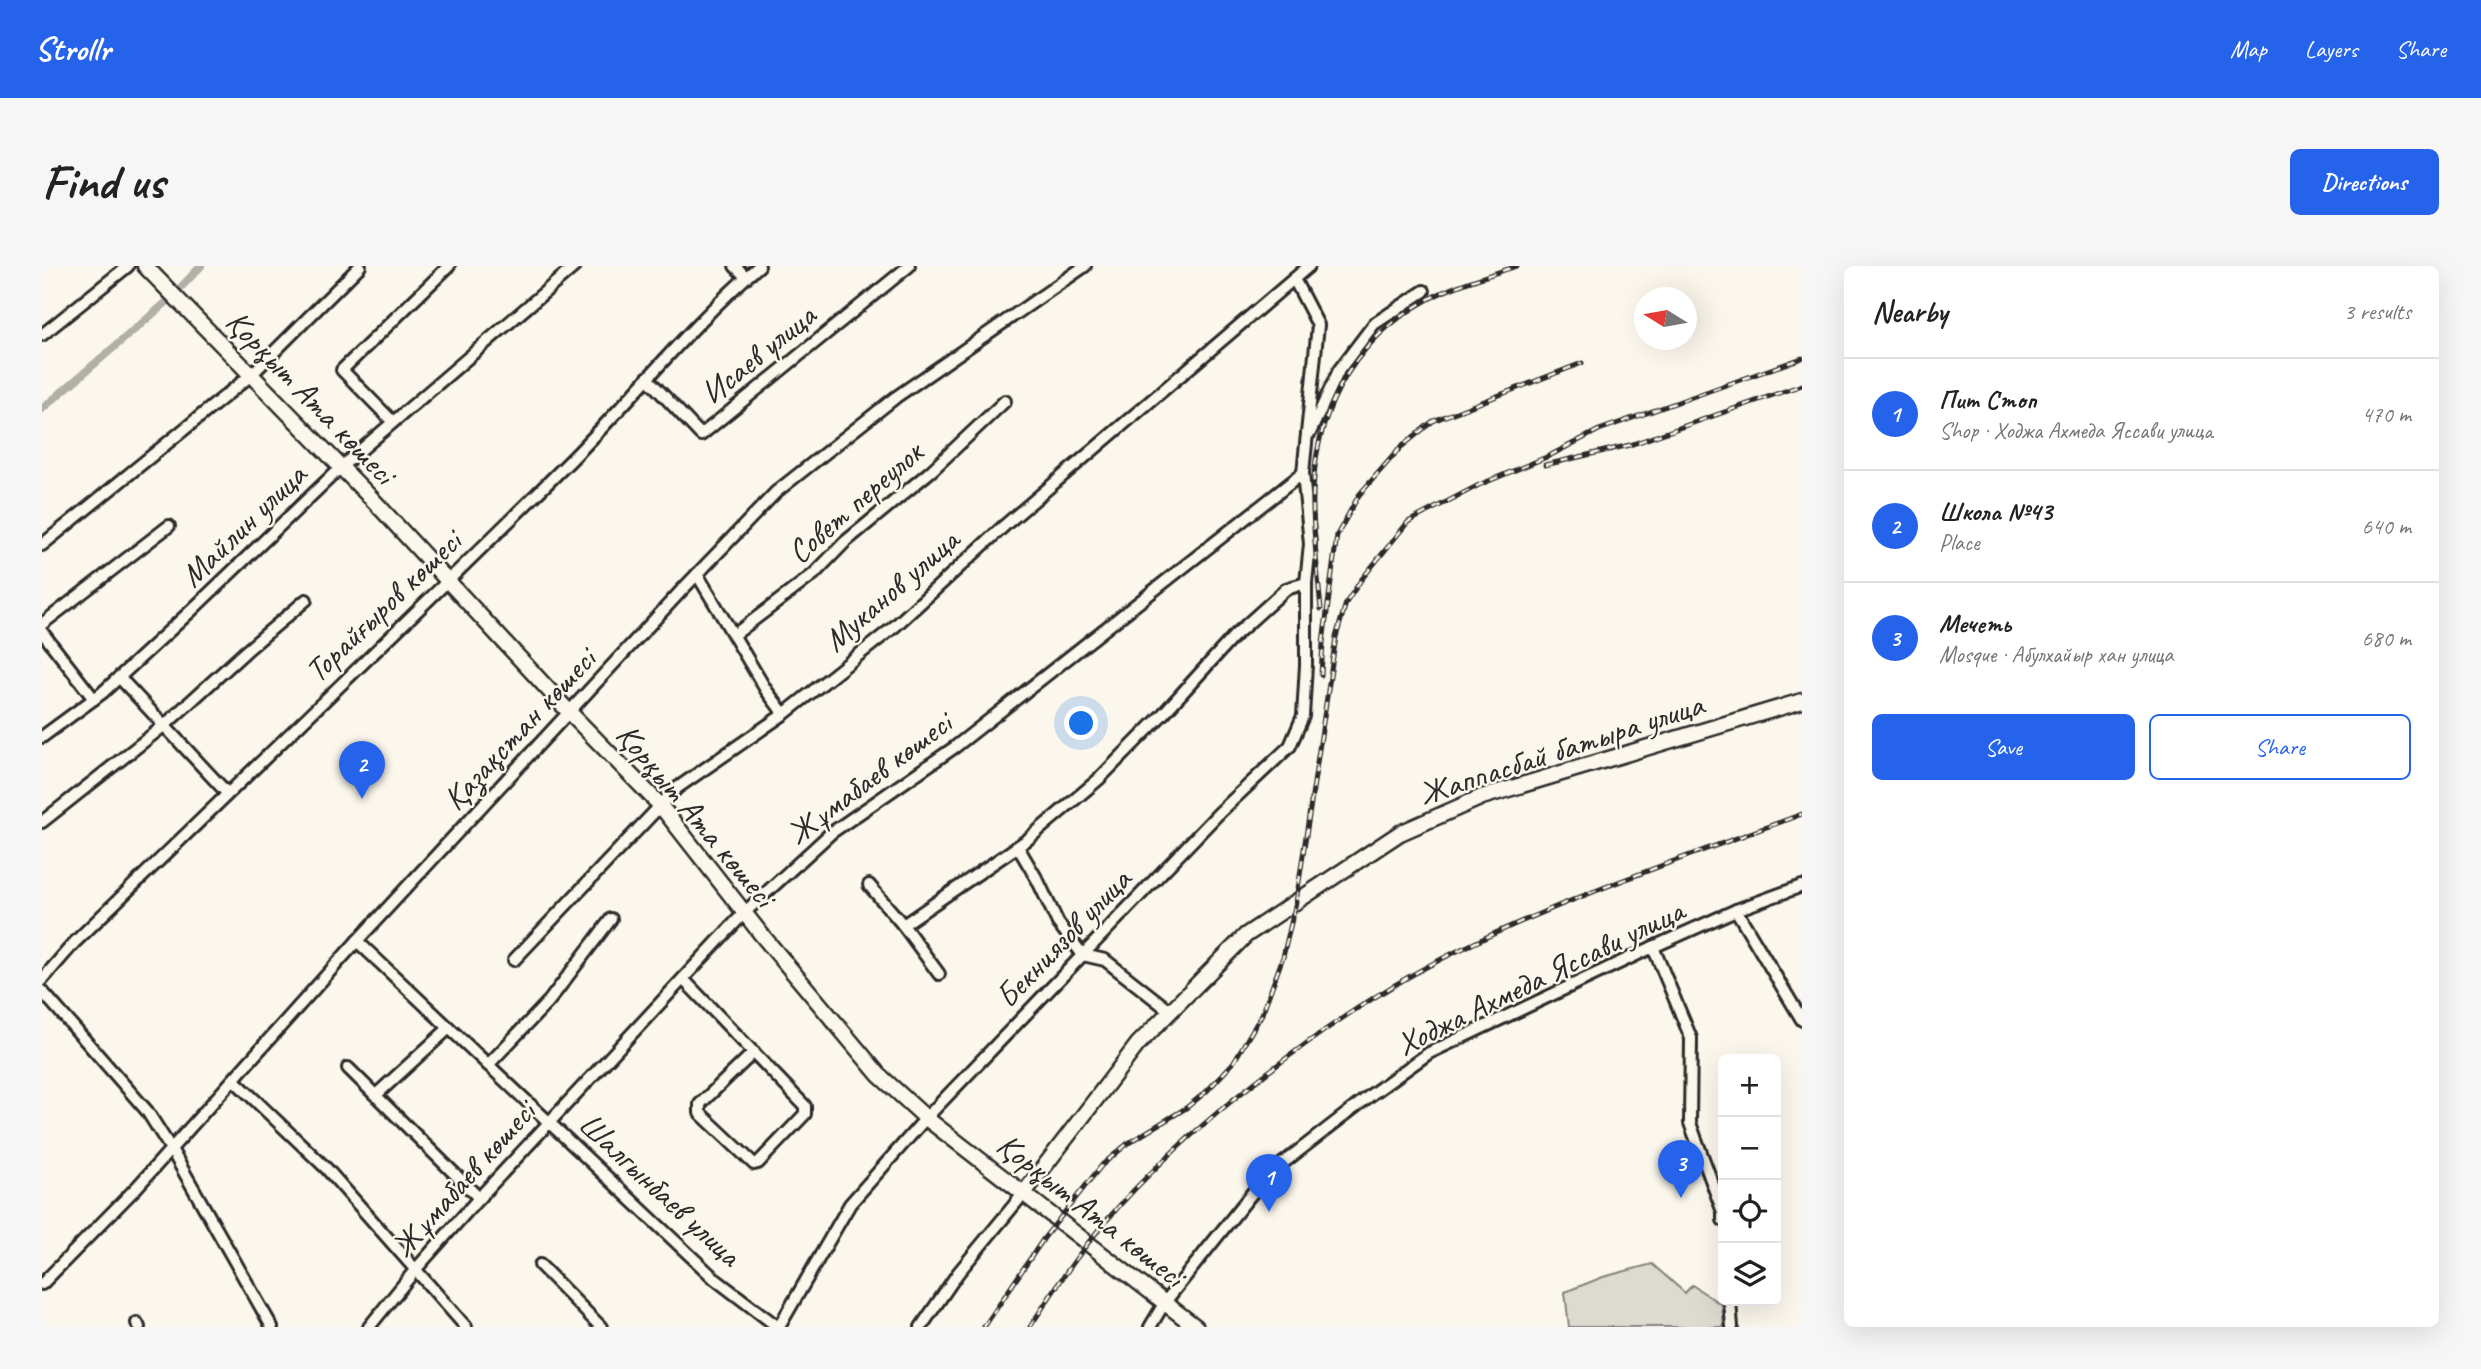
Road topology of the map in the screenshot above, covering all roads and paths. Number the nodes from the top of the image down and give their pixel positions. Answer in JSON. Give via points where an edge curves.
{"nodes":[{"id":1,"x":128,"y":266,"type":"edge"},
{"id":2,"x":145,"y":266,"type":"edge"},
{"id":3,"x":360,"y":266,"type":"edge"},
{"id":4,"x":449,"y":266,"type":"edge"},
{"id":5,"x":575,"y":266,"type":"edge"},
{"id":6,"x":735,"y":266,"type":"edge"},
{"id":7,"x":758,"y":266,"type":"edge"},
{"id":8,"x":909,"y":266,"type":"edge"},
{"id":9,"x":1085,"y":266,"type":"edge"},
{"id":10,"x":1309,"y":266,"type":"edge"},
{"id":11,"x":746,"y":277,"type":"junction"},
{"id":12,"x":1294,"y":279,"type":"junction"},
{"id":13,"x":1424,"y":291,"type":"dead end"},
{"id":14,"x":42,"y":335,"type":"edge"},
{"id":15,"x":251,"y":375,"type":"junction"},
{"id":16,"x":647,"y":377,"type":"junction"},
{"id":17,"x":1005,"y":401,"type":"dead end"},
{"id":18,"x":393,"y":422,"type":"junction"},
{"id":19,"x":1306,"y":442,"type":"junction"},
{"id":20,"x":341,"y":467,"type":"junction"},
{"id":21,"x":1303,"y":473,"type":"junction"},
{"id":22,"x":169,"y":526,"type":"dead end"},
{"id":23,"x":42,"y":545,"type":"edge"},
{"id":24,"x":697,"y":574,"type":"junction"},
{"id":25,"x":447,"y":580,"type":"junction"},
{"id":26,"x":1306,"y":583,"type":"junction"},
{"id":27,"x":306,"y":600,"type":"dead end"},
{"id":28,"x":42,"y":624,"type":"edge"},
{"id":29,"x":42,"y":632,"type":"edge"},
{"id":30,"x":734,"y":635,"type":"junction"},
{"id":31,"x":119,"y":677,"type":"junction"},
{"id":32,"x":94,"y":698,"type":"junction"},
{"id":33,"x":1802,"y":701,"type":"edge"},
{"id":34,"x":570,"y":713,"type":"junction"},
{"id":35,"x":784,"y":714,"type":"junction"},
{"id":36,"x":166,"y":724,"type":"junction"},
{"id":37,"x":42,"y":737,"type":"edge"},
{"id":38,"x":228,"y":793,"type":"junction"},
{"id":39,"x":660,"y":805,"type":"junction"},
{"id":40,"x":42,"y":822,"type":"edge"},
{"id":41,"x":1018,"y":847,"type":"junction"},
{"id":42,"x":869,"y":885,"type":"dead end"},
{"id":43,"x":1802,"y":886,"type":"edge"},
{"id":44,"x":1735,"y":910,"type":"junction"},
{"id":45,"x":744,"y":913,"type":"junction"},
{"id":46,"x":611,"y":919,"type":"dead end"},
{"id":47,"x":903,"y":925,"type":"junction"},
{"id":48,"x":357,"y":941,"type":"junction"},
{"id":49,"x":1653,"y":947,"type":"junction"},
{"id":50,"x":1083,"y":955,"type":"junction"},
{"id":51,"x":514,"y":960,"type":"dead end"},
{"id":52,"x":939,"y":974,"type":"dead end"},
{"id":53,"x":43,"y":978,"type":"edge"},
{"id":54,"x":683,"y":979,"type":"junction"},
{"id":55,"x":42,"y":991,"type":"edge"},
{"id":56,"x":1170,"y":1012,"type":"junction"},
{"id":57,"x":1800,"y":1015,"type":"edge"},
{"id":58,"x":449,"y":1028,"type":"junction"},
{"id":59,"x":754,"y":1052,"type":"junction"},
{"id":60,"x":488,"y":1065,"type":"junction"},
{"id":61,"x":348,"y":1068,"type":"dead end"},
{"id":62,"x":234,"y":1080,"type":"junction"},
{"id":63,"x":376,"y":1095,"type":"junction"},
{"id":64,"x":926,"y":1118,"type":"junction"},
{"id":65,"x":549,"y":1122,"type":"junction"},
{"id":66,"x":171,"y":1149,"type":"junction"},
{"id":67,"x":1024,"y":1192,"type":"junction"},
{"id":68,"x":479,"y":1198,"type":"junction"},
{"id":69,"x":1718,"y":1199,"type":"edge"},
{"id":70,"x":540,"y":1265,"type":"dead end"},
{"id":71,"x":416,"y":1269,"type":"junction"},
{"id":72,"x":42,"y":1284,"type":"edge"},
{"id":73,"x":1165,"y":1302,"type":"junction"},
{"id":74,"x":1730,"y":1306,"type":"edge"},
{"id":75,"x":272,"y":1327,"type":"edge"},
{"id":76,"x":369,"y":1327,"type":"edge"},
{"id":77,"x":466,"y":1327,"type":"edge"},
{"id":78,"x":601,"y":1327,"type":"edge"},
{"id":79,"x":779,"y":1327,"type":"edge"},
{"id":80,"x":921,"y":1327,"type":"edge"},
{"id":81,"x":1150,"y":1327,"type":"edge"},
{"id":82,"x":1196,"y":1327,"type":"edge"},
{"id":83,"x":1732,"y":1327,"type":"edge"}],
"edges":[{"from":1,"to":14,"type":"street"},
{"from":2,"to":15,"type":"main road","name":"Қорқыт Ата көшесі"},
{"from":3,"to":15,"type":"street"},
{"from":4,"to":18,"type":"street","via":[[342,370]]},
{"from":5,"to":18,"type":"street","name":"Майлин улица"},
{"from":6,"to":11,"type":"street"},
{"from":7,"to":11,"type":"street","name":"Торайғыров көшесі"},
{"from":8,"to":16,"type":"street","name":"Исаев улица","via":[[701,435]]},
{"from":9,"to":24,"type":"street","name":"Қазақстан көшесі","via":[[896,397],[776,492]]},
{"from":10,"to":12,"type":"street","name":"Муканов улица"},
{"from":11,"to":16,"type":"street","name":"Торайғыров көшесі"},
{"from":12,"to":19,"type":"street","name":"Бекниязов улица","via":[[1318,325]]},
{"from":12,"to":35,"type":"street","name":"Муканов улица","via":[[1005,525],[894,626]]},
{"from":13,"to":19,"type":"street","via":[[1374,324],[1339,370]]},
{"from":15,"to":20,"type":"main road","name":"Қорқыт Ата көшесі"},
{"from":15,"to":23,"type":"street"},
{"from":16,"to":25,"type":"street","name":"Торайғыров көшесі","via":[[573,458]]},
{"from":17,"to":30,"type":"street","name":"Совет переулок","via":[[931,471],[845,542],[814,575]]},
{"from":18,"to":20,"type":"street","name":"Майлин улица"},
{"from":19,"to":21,"type":"street","name":"Бекниязов улица"},
{"from":20,"to":25,"type":"main road","name":"Қорқыт Ата көшесі"},
{"from":20,"to":31,"type":"street","name":"Майлин улица"},
{"from":21,"to":26,"type":"street","name":"Бекниязов улица","via":[[1310,544]]},
{"from":21,"to":45,"type":"street","name":"Жұмабаев көшесі","via":[[954,747],[831,833]]},
{"from":22,"to":28,"type":"street"},
{"from":24,"to":30,"type":"street"},
{"from":24,"to":34,"type":"street","name":"Қазақстан көшесі"},
{"from":25,"to":34,"type":"main road","name":"Қорқыт Ата көшесі"},
{"from":25,"to":38,"type":"street","name":"Торайғыров көшесі"},
{"from":26,"to":41,"type":"street","via":[[1286,589],[1234,636],[1099,779]]},
{"from":26,"to":50,"type":"street","name":"Бекниязов улица","via":[[1303,716],[1290,746]]},
{"from":27,"to":36,"type":"street"},
{"from":29,"to":32,"type":"street"},
{"from":30,"to":35,"type":"street"},
{"from":31,"to":32,"type":"street","name":"Майлин улица"},
{"from":31,"to":36,"type":"street"},
{"from":32,"to":37,"type":"street","name":"Майлин улица"},
{"from":33,"to":56,"type":"main road","name":"Жаппасбай батыра улица","via":[[1482,797],[1400,833],[1245,935]]},
{"from":34,"to":39,"type":"main road","name":"Қорқыт Ата көшесі"},
{"from":34,"to":48,"type":"street","name":"Қазақстан көшесі"},
{"from":35,"to":39,"type":"street","name":"Муканов улица","via":[[677,788]]},
{"from":36,"to":38,"type":"street"},
{"from":36,"to":40,"type":"street"},
{"from":38,"to":53,"type":"street","name":"Торайғыров көшесі"},
{"from":39,"to":45,"type":"main road","name":"Қорқыт Ата көшесі"},
{"from":39,"to":51,"type":"street","name":"Муканов улица"},
{"from":41,"to":47,"type":"street"},
{"from":41,"to":50,"type":"street","via":[[1058,923]]},
{"from":42,"to":47,"type":"street"},
{"from":43,"to":44,"type":"street","name":"Ходжа Ахмеда Яссави улица"},
{"from":44,"to":49,"type":"street","name":"Ходжа Ахмеда Яссави улица"},
{"from":44,"to":57,"type":"street"},
{"from":45,"to":54,"type":"street","name":"Жұмабаев көшесі"},
{"from":45,"to":64,"type":"main road","name":"Қорқыт Ата көшесі","via":[[879,1075]]},
{"from":46,"to":60,"type":"street","via":[[549,1001]]},
{"from":47,"to":52,"type":"street"},
{"from":48,"to":58,"type":"street","name":"Шалгынбаев улица"},
{"from":48,"to":62,"type":"street","name":"Қазақстан көшесі"},
{"from":49,"to":69,"type":"street","via":[[1691,1038],[1690,1123]]},
{"from":49,"to":73,"type":"street","name":"Ходжа Ахмеда Яссави улица","via":[[1429,1053],[1372,1094],[1274,1170]]},
{"from":50,"to":56,"type":"street","via":[[1105,960]]},
{"from":50,"to":64,"type":"street","name":"Бекниязов улица"},
{"from":54,"to":59,"type":"street"},
{"from":54,"to":65,"type":"street","name":"Жұмабаев көшесі"},
{"from":55,"to":66,"type":"street","via":[[147,1111]]},
{"from":56,"to":67,"type":"main road","name":"Жаппасбай батыра улица","via":[[1138,1044]]},
{"from":58,"to":60,"type":"street","name":"Шалгынбаев улица"},
{"from":58,"to":63,"type":"street"},
{"from":59,"to":59,"type":"street","via":[[806,1110],[754,1164],[698,1109]]},
{"from":60,"to":65,"type":"street","name":"Шалгынбаев улица"},
{"from":61,"to":63,"type":"street"},
{"from":62,"to":66,"type":"street","name":"Қазақстан көшесі"},
{"from":62,"to":71,"type":"street","via":[[326,1168]]},
{"from":63,"to":68,"type":"street"},
{"from":64,"to":67,"type":"main road","name":"Қорқыт Ата көшесі"},
{"from":64,"to":79,"type":"street","name":"Бекниязов улица","via":[[850,1204]]},
{"from":65,"to":68,"type":"street","name":"Жұмабаев көшесі"},
{"from":65,"to":79,"type":"street","name":"Шалгынбаев улица","via":[[715,1279]]},
{"from":66,"to":72,"type":"street","name":"Қазақстан көшесі"},
{"from":66,"to":75,"type":"street"},
{"from":67,"to":73,"type":"main road","name":"Қорқыт Ата көшесі"},
{"from":67,"to":80,"type":"street","name":"Жаппасбай батыра улица"},
{"from":68,"to":71,"type":"street","name":"Жұмабаев көшесі"},
{"from":70,"to":78,"type":"street"},
{"from":71,"to":76,"type":"street","name":"Жұмабаев көшесі"},
{"from":71,"to":77,"type":"street"},
{"from":73,"to":81,"type":"street","name":"Ходжа Ахмеда Яссави улица"},
{"from":73,"to":82,"type":"main road","name":"Қорқыт Ата көшесі"},
{"from":74,"to":83,"type":"street"}]}
